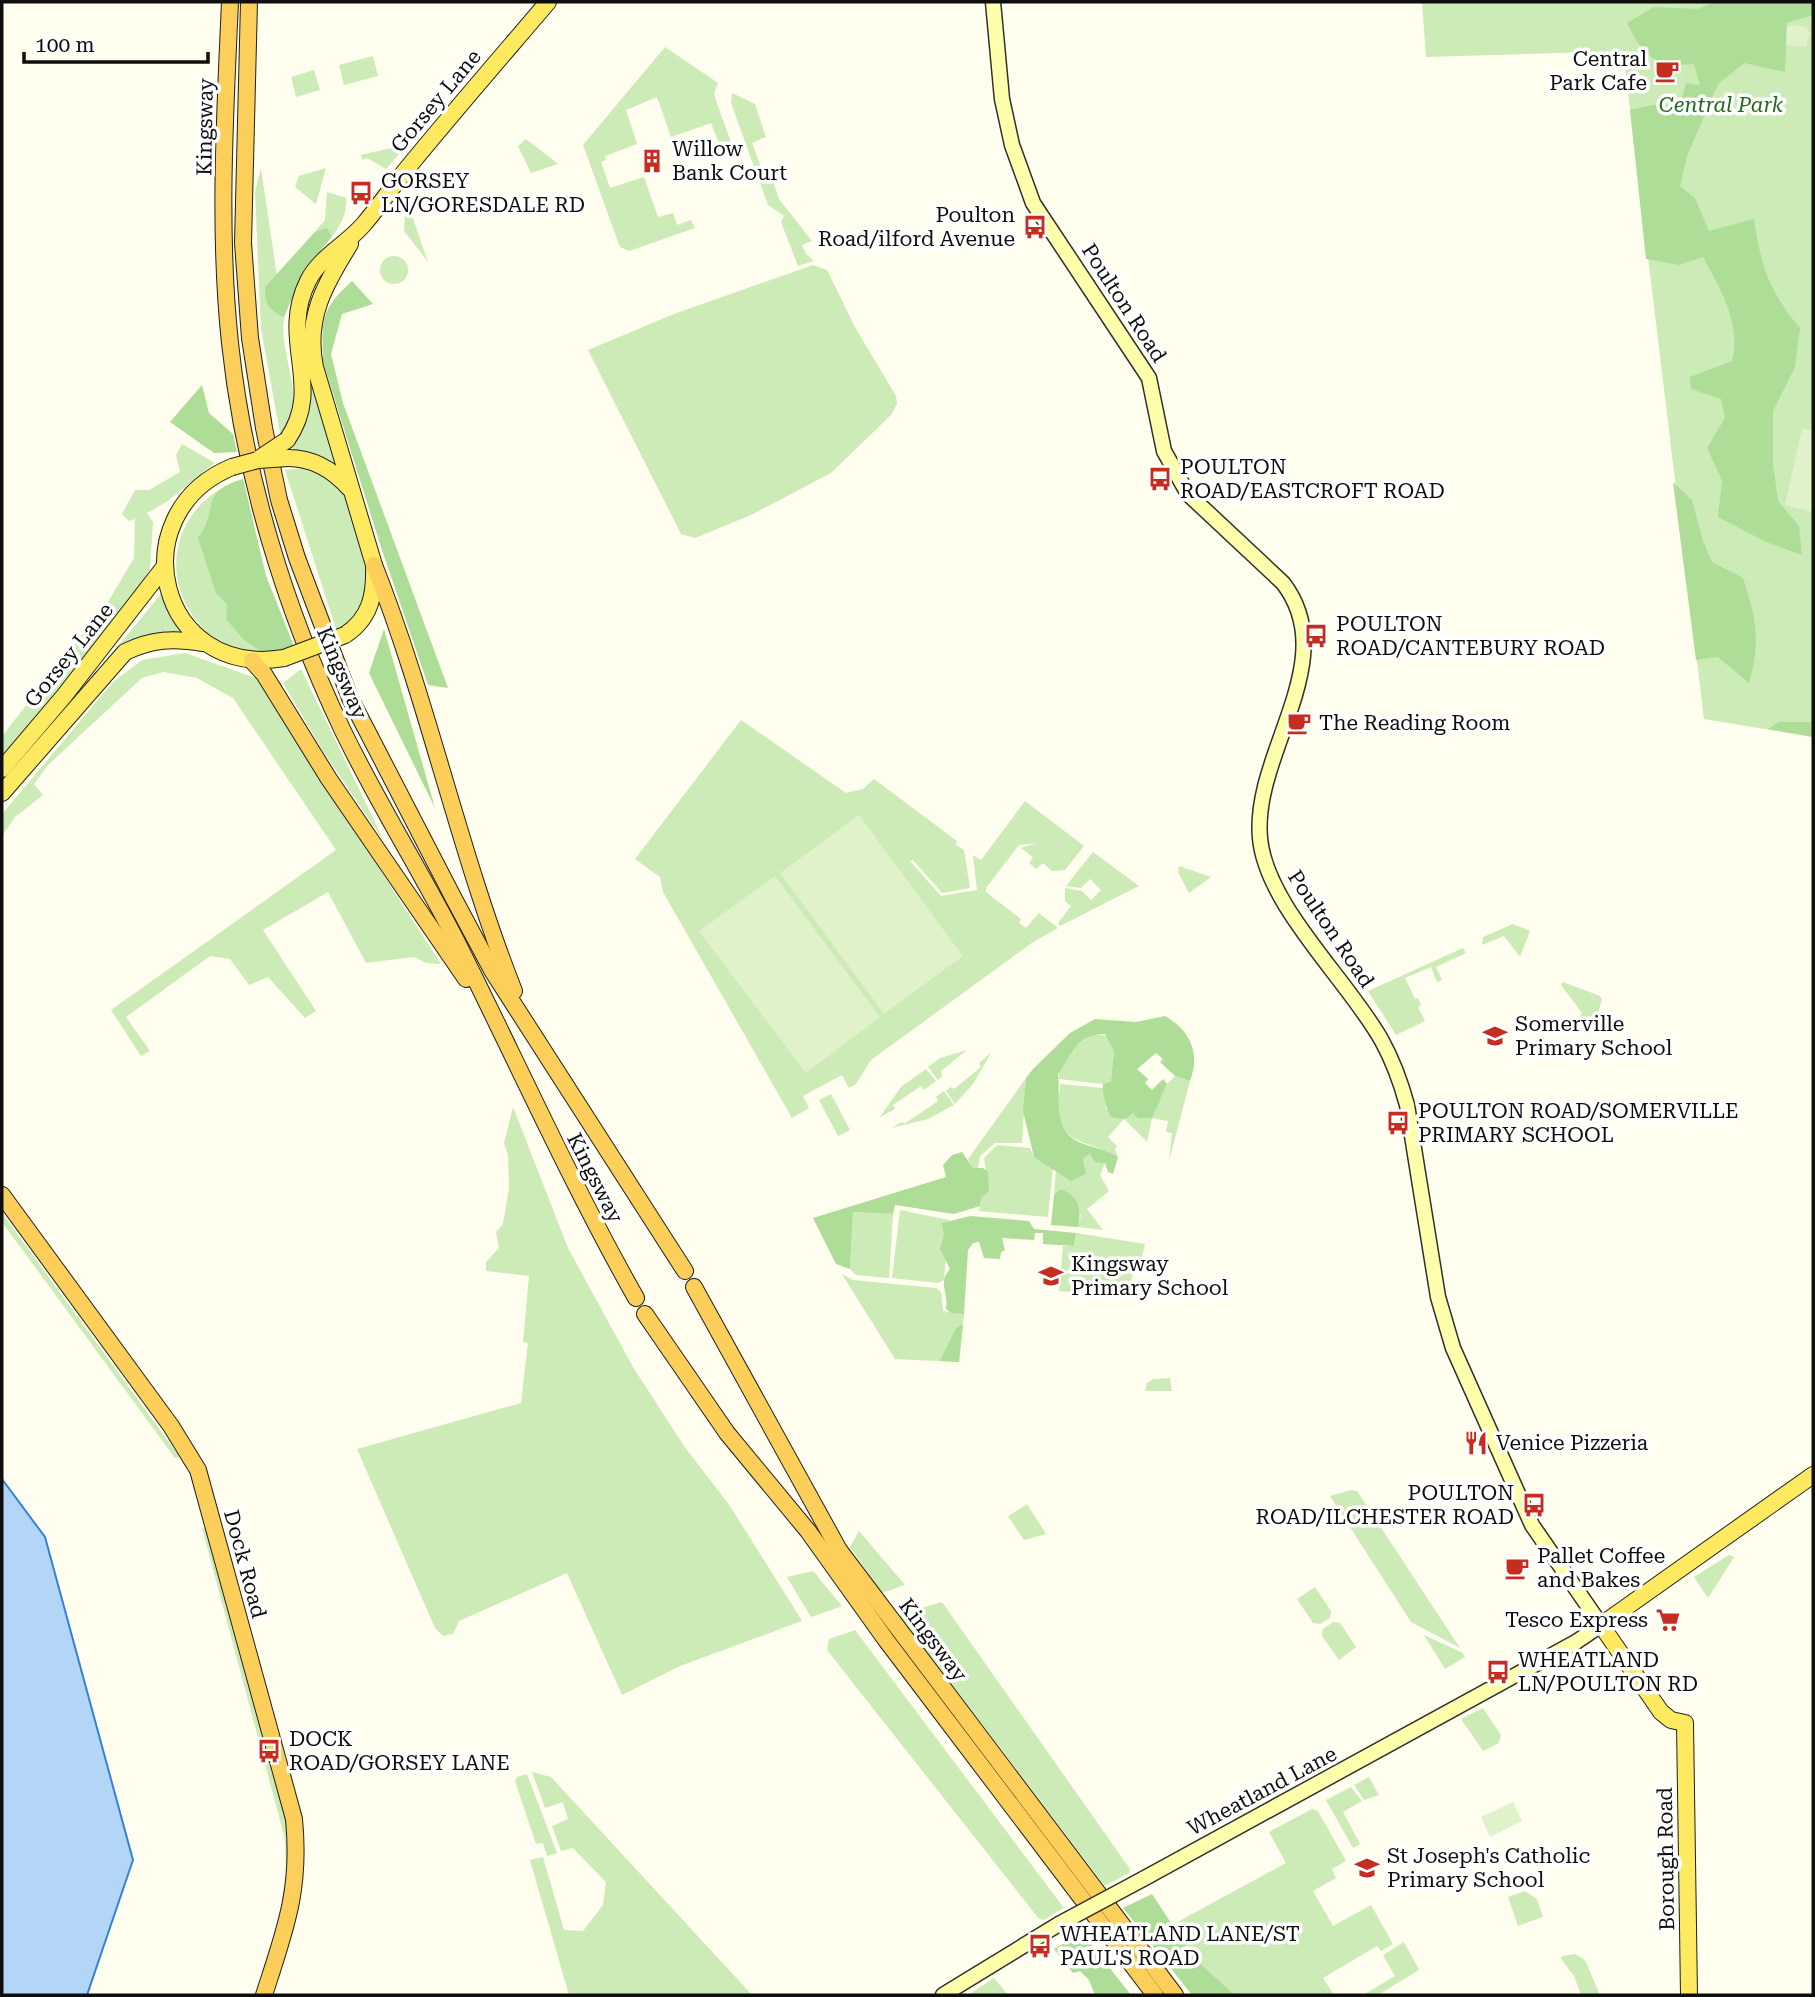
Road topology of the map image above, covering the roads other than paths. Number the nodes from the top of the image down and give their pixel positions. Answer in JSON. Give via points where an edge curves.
{"nodes":[{"id":1,"x":230,"y":2,"type":"edge"},
{"id":2,"x":249,"y":2,"type":"edge"},
{"id":3,"x":548,"y":2,"type":"edge"},
{"id":4,"x":993,"y":2,"type":"edge"},
{"id":5,"x":359,"y":230,"type":"junction"},
{"id":6,"x":258,"y":460,"type":"junction"},
{"id":7,"x":352,"y":490,"type":"junction"},
{"id":8,"x":374,"y":565,"type":"junction"},
{"id":9,"x":165,"y":566,"type":"junction"},
{"id":10,"x":203,"y":643,"type":"junction"},
{"id":11,"x":252,"y":661,"type":"junction"},
{"id":12,"x":2,"y":769,"type":"edge"},
{"id":13,"x":2,"y":793,"type":"edge"},
{"id":14,"x":525,"y":1019,"type":"junction"},
{"id":15,"x":502,"y":1034,"type":"junction"},
{"id":16,"x":2,"y":1195,"type":"edge"},
{"id":17,"x":685,"y":1271,"type":"dead end"},
{"id":18,"x":694,"y":1287,"type":"dead end"},
{"id":19,"x":636,"y":1298,"type":"dead end"},
{"id":20,"x":645,"y":1314,"type":"dead end"},
{"id":21,"x":1813,"y":1475,"type":"edge"},
{"id":22,"x":1601,"y":1625,"type":"junction"},
{"id":23,"x":1685,"y":1723,"type":"joint"},
{"id":24,"x":264,"y":1995,"type":"edge"},
{"id":25,"x":943,"y":1995,"type":"edge"},
{"id":26,"x":1155,"y":1995,"type":"edge"},
{"id":27,"x":1175,"y":1995,"type":"edge"},
{"id":28,"x":1689,"y":1995,"type":"edge"}],
"edges":[{"from":1,"to":15,"type":"highway","name":"Kingsway","via":[[224,228],[230,343],[258,496],[314,668]]},
{"from":2,"to":14,"type":"highway","name":"Kingsway","via":[[243,243],[250,338],[279,500],[319,622],[350,698],[470,929]]},
{"from":3,"to":5,"type":"main road","name":"Gorsey Lane"},
{"from":4,"to":22,"type":"main road","name":"Poulton Road","via":[[1002,99],[1033,203],[1149,378],[1164,451],[1173,472],[1188,494],[1294,597],[1301,617],[1302,669],[1267,778],[1260,837],[1265,862],[1304,930],[1382,1040],[1398,1075],[1407,1105],[1438,1297],[1453,1348],[1532,1525]]},
{"from":5,"to":6,"type":"main road","name":"Gorsey Lane","bridge":true,"via":[[309,280],[296,336],[304,385],[300,422],[287,440]]},
{"from":5,"to":7,"type":"main road","name":"Gorsey Lane","via":[[323,289],[312,336],[315,367]]},
{"from":6,"to":7,"type":"main road","bridge":true,"via":[[288,458],[323,466]]},
{"from":6,"to":9,"type":"main road","bridge":true,"via":[[211,478],[184,502],[168,533]]},
{"from":7,"to":8,"type":"main road"},
{"from":8,"to":11,"type":"main road","bridge":true,"via":[[366,616],[345,635],[284,658]]},
{"from":8,"to":14,"type":"highway","via":[[397,622],[484,907]]},
{"from":9,"to":10,"type":"main road","via":[[178,614]]},
{"from":9,"to":12,"type":"main road","name":"Gorsey Lane"},
{"from":10,"to":11,"type":"main road"},
{"from":10,"to":13,"type":"main road","name":"Gorsey Lane","via":[[149,641],[125,652]]},
{"from":11,"to":15,"type":"highway"},
{"from":14,"to":17,"type":"highway","name":"Kingsway"},
{"from":15,"to":19,"type":"highway","name":"Kingsway","via":[[585,1208]]},
{"from":16,"to":24,"type":"highway","name":"Dock Road","via":[[171,1426],[198,1470],[294,1819],[297,1876]]},
{"from":18,"to":27,"type":"highway","name":"Kingsway","via":[[839,1550]]},
{"from":20,"to":26,"type":"highway","name":"Kingsway","via":[[727,1433],[808,1531]]},
{"from":21,"to":22,"type":"main road"},
{"from":22,"to":23,"type":"main road","name":"Poulton Road","via":[[1661,1712]]},
{"from":22,"to":25,"type":"main road","name":"Wheatland Lane","bridge":true,"via":[[1059,1924]]},
{"from":23,"to":28,"type":"main road","name":"Borough Road"}]}
